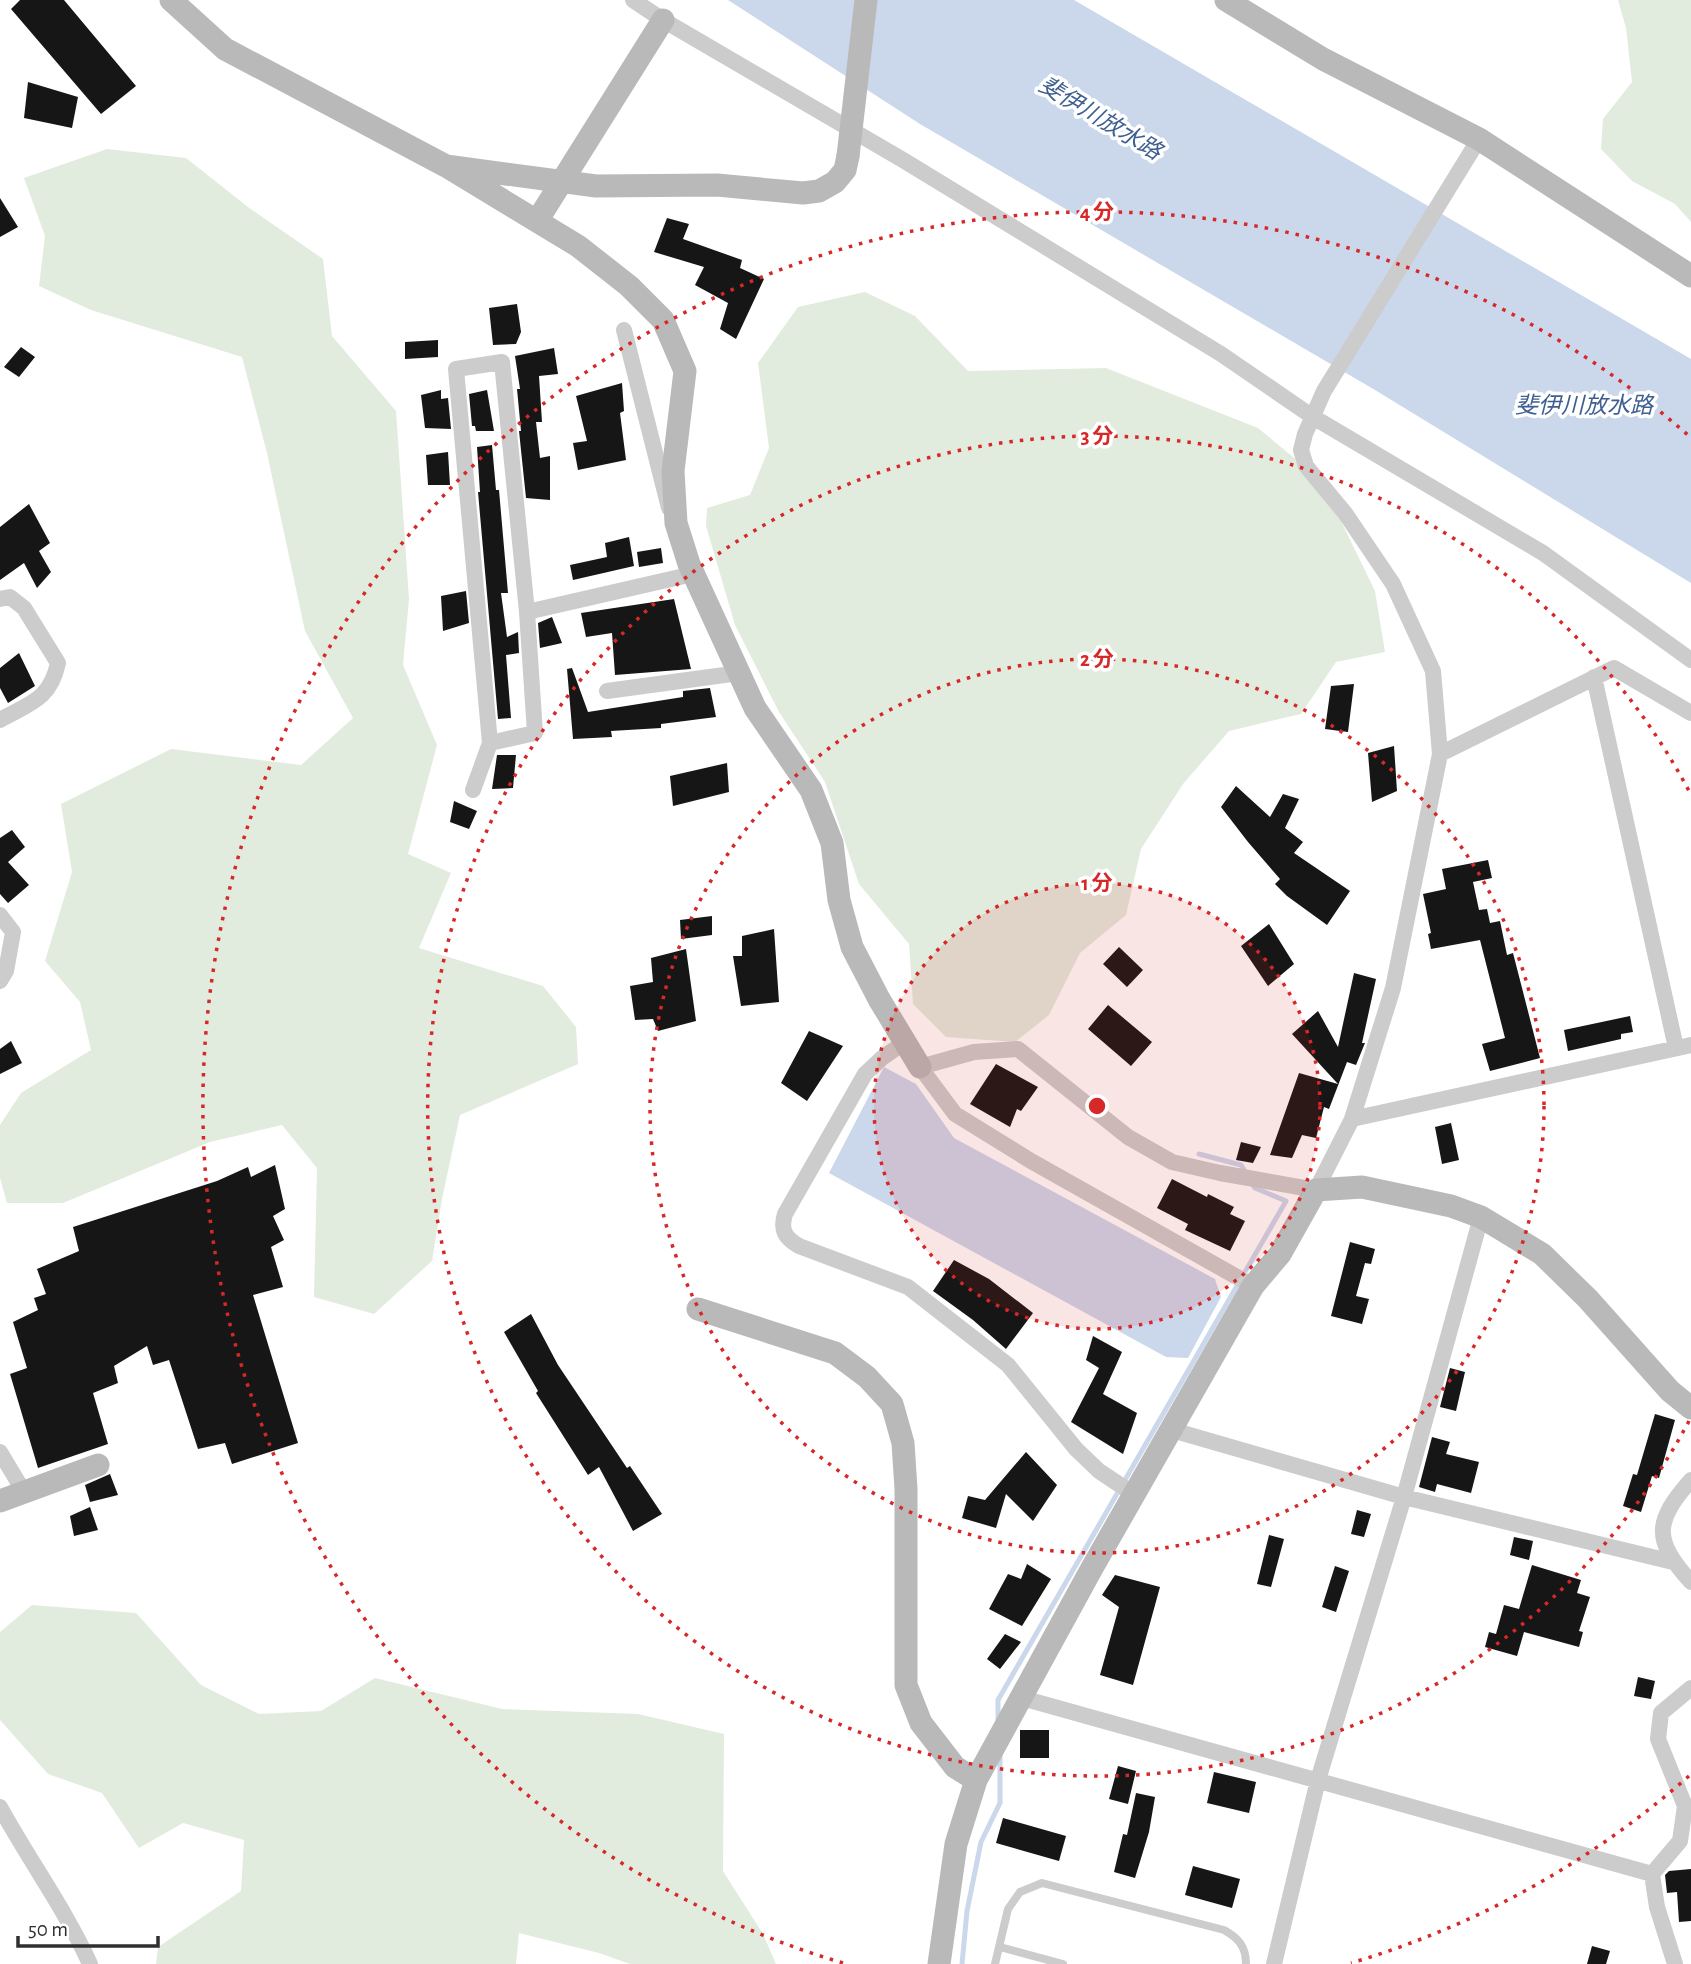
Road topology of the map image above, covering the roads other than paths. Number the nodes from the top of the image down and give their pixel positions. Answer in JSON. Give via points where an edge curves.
{"nodes":[{"id":1,"x":171,"y":0,"type":"edge"},
{"id":2,"x":633,"y":0,"type":"edge"},
{"id":3,"x":866,"y":0,"type":"edge"},
{"id":4,"x":1226,"y":0,"type":"edge"},
{"id":5,"x":663,"y":20,"type":"junction"},
{"id":6,"x":1479,"y":139,"type":"junction"},
{"id":7,"x":446,"y":166,"type":"junction"},
{"id":8,"x":559,"y":181,"type":"junction"},
{"id":9,"x":537,"y":221,"type":"junction"},
{"id":10,"x":1691,"y":276,"type":"edge"},
{"id":11,"x":624,"y":330,"type":"dead end"},
{"id":12,"x":1313,"y":417,"type":"junction"},
{"id":13,"x":676,"y":523,"type":"junction"},
{"id":14,"x":693,"y":574,"type":"junction"},
{"id":15,"x":0,"y":600,"type":"edge"},
{"id":16,"x":527,"y":612,"type":"junction"},
{"id":17,"x":1691,"y":660,"type":"edge"},
{"id":18,"x":739,"y":673,"type":"junction"},
{"id":19,"x":1594,"y":677,"type":"junction"},
{"id":20,"x":607,"y":691,"type":"dead end"},
{"id":21,"x":1691,"y":713,"type":"edge"},
{"id":22,"x":0,"y":720,"type":"edge"},
{"id":23,"x":490,"y":743,"type":"junction"},
{"id":24,"x":1440,"y":754,"type":"junction"},
{"id":25,"x":473,"y":790,"type":"dead end"},
{"id":26,"x":0,"y":915,"type":"edge"},
{"id":27,"x":0,"y":981,"type":"edge"},
{"id":28,"x":905,"y":1042,"type":"junction"},
{"id":29,"x":1684,"y":1047,"type":"edge"},
{"id":30,"x":920,"y":1067,"type":"junction"},
{"id":31,"x":1352,"y":1119,"type":"junction"},
{"id":32,"x":1316,"y":1190,"type":"junction"},
{"id":33,"x":1481,"y":1217,"type":"junction"},
{"id":34,"x":1254,"y":1286,"type":"junction"},
{"id":35,"x":698,"y":1309,"type":"dead end"},
{"id":36,"x":1691,"y":1408,"type":"edge"},
{"id":37,"x":1172,"y":1430,"type":"junction"},
{"id":38,"x":0,"y":1452,"type":"edge"},
{"id":39,"x":98,"y":1465,"type":"dead end"},
{"id":40,"x":1691,"y":1480,"type":"edge"},
{"id":41,"x":24,"y":1492,"type":"junction"},
{"id":42,"x":1135,"y":1495,"type":"junction"},
{"id":43,"x":1404,"y":1497,"type":"junction"},
{"id":44,"x":0,"y":1501,"type":"edge"},
{"id":45,"x":1673,"y":1562,"type":"junction"},
{"id":46,"x":1691,"y":1582,"type":"edge"},
{"id":47,"x":1691,"y":1688,"type":"edge"},
{"id":48,"x":1021,"y":1698,"type":"junction"},
{"id":49,"x":976,"y":1780,"type":"junction"},
{"id":50,"x":1318,"y":1780,"type":"junction"},
{"id":51,"x":0,"y":1807,"type":"edge"},
{"id":52,"x":1652,"y":1874,"type":"junction"},
{"id":53,"x":1000,"y":1947,"type":"junction"},
{"id":54,"x":90,"y":1964,"type":"edge"},
{"id":55,"x":939,"y":1964,"type":"edge"},
{"id":56,"x":995,"y":1964,"type":"edge"},
{"id":57,"x":1063,"y":1964,"type":"edge"},
{"id":58,"x":1246,"y":1964,"type":"edge"},
{"id":59,"x":1274,"y":1964,"type":"edge"},
{"id":60,"x":1675,"y":1964,"type":"edge"}],
"edges":[{"from":1,"to":7,"type":"street","via":[[225,49]]},
{"from":2,"to":5,"type":"street"},
{"from":3,"to":8,"type":"street","bridge":true,"via":[[848,156],[845,170],[835,182],[803,193],[718,185],[596,186]]},
{"from":4,"to":6,"type":"street","via":[[1323,59]]},
{"from":5,"to":8,"type":"street"},
{"from":5,"to":12,"type":"street","via":[[1221,354]]},
{"from":6,"to":10,"type":"street"},
{"from":6,"to":12,"type":"street","via":[[1324,391]]},
{"from":7,"to":8,"type":"street"},
{"from":7,"to":9,"type":"street"},
{"from":8,"to":9,"type":"street"},
{"from":9,"to":13,"type":"street","via":[[629,286],[663,320],[685,371],[673,471]]},
{"from":11,"to":13,"type":"street","via":[[665,498]]},
{"from":12,"to":17,"type":"street","via":[[1543,553]]},
{"from":12,"to":24,"type":"street","via":[[1301,450],[1306,466],[1393,584],[1433,671]]},
{"from":13,"to":14,"type":"street"},
{"from":14,"to":16,"type":"street"},
{"from":14,"to":18,"type":"street"},
{"from":15,"to":22,"type":"street","via":[[10,597],[24,608],[58,663],[45,694]]},
{"from":16,"to":23,"type":"street","via":[[535,733]]},
{"from":16,"to":23,"type":"street","via":[[502,362],[456,369]]},
{"from":18,"to":20,"type":"street"},
{"from":18,"to":28,"type":"street","via":[[755,708],[811,790],[832,843],[839,901],[852,947]]},
{"from":19,"to":21,"type":"street","via":[[1614,668]]},
{"from":19,"to":24,"type":"street"},
{"from":19,"to":29,"type":"street"},
{"from":23,"to":25,"type":"street"},
{"from":24,"to":31,"type":"street","via":[[1393,988]]},
{"from":26,"to":27,"type":"street","via":[[13,932]]},
{"from":28,"to":30,"type":"street"},
{"from":28,"to":42,"type":"street","via":[[866,1074],[785,1214],[782,1224],[788,1240],[908,1287],[1007,1365],[1076,1449]]},
{"from":29,"to":31,"type":"street"},
{"from":30,"to":32,"type":"street","via":[[974,1052],[1018,1049],[1128,1137],[1172,1162]]},
{"from":30,"to":34,"type":"street","via":[[955,1114]]},
{"from":31,"to":32,"type":"street"},
{"from":32,"to":33,"type":"street","via":[[1362,1187]]},
{"from":32,"to":34,"type":"street","via":[[1280,1254]]},
{"from":33,"to":36,"type":"street","via":[[1542,1254]]},
{"from":33,"to":43,"type":"street"},
{"from":34,"to":37,"type":"street"},
{"from":35,"to":49,"type":"street","via":[[835,1353],[892,1404],[903,1443],[906,1489],[906,1685],[921,1723],[955,1767]]},
{"from":37,"to":42,"type":"street"},
{"from":37,"to":43,"type":"street"},
{"from":38,"to":41,"type":"street"},
{"from":39,"to":41,"type":"street"},
{"from":40,"to":45,"type":"street","via":[[1670,1504],[1662,1534]]},
{"from":41,"to":44,"type":"street"},
{"from":42,"to":48,"type":"street"},
{"from":43,"to":45,"type":"street"},
{"from":43,"to":50,"type":"street"},
{"from":45,"to":46,"type":"street"},
{"from":47,"to":52,"type":"street","via":[[1661,1713],[1658,1739],[1685,1806],[1680,1841]]},
{"from":48,"to":49,"type":"street"},
{"from":48,"to":50,"type":"street"},
{"from":49,"to":55,"type":"street","via":[[956,1844]]},
{"from":50,"to":52,"type":"street"},
{"from":50,"to":59,"type":"street"},
{"from":51,"to":54,"type":"street","via":[[76,1932]]},
{"from":52,"to":60,"type":"street"},
{"from":53,"to":56,"type":"lane"},
{"from":53,"to":57,"type":"lane"},
{"from":53,"to":58,"type":"lane","via":[[1008,1909],[1020,1892],[1042,1883],[1224,1930],[1238,1939]]}]}
